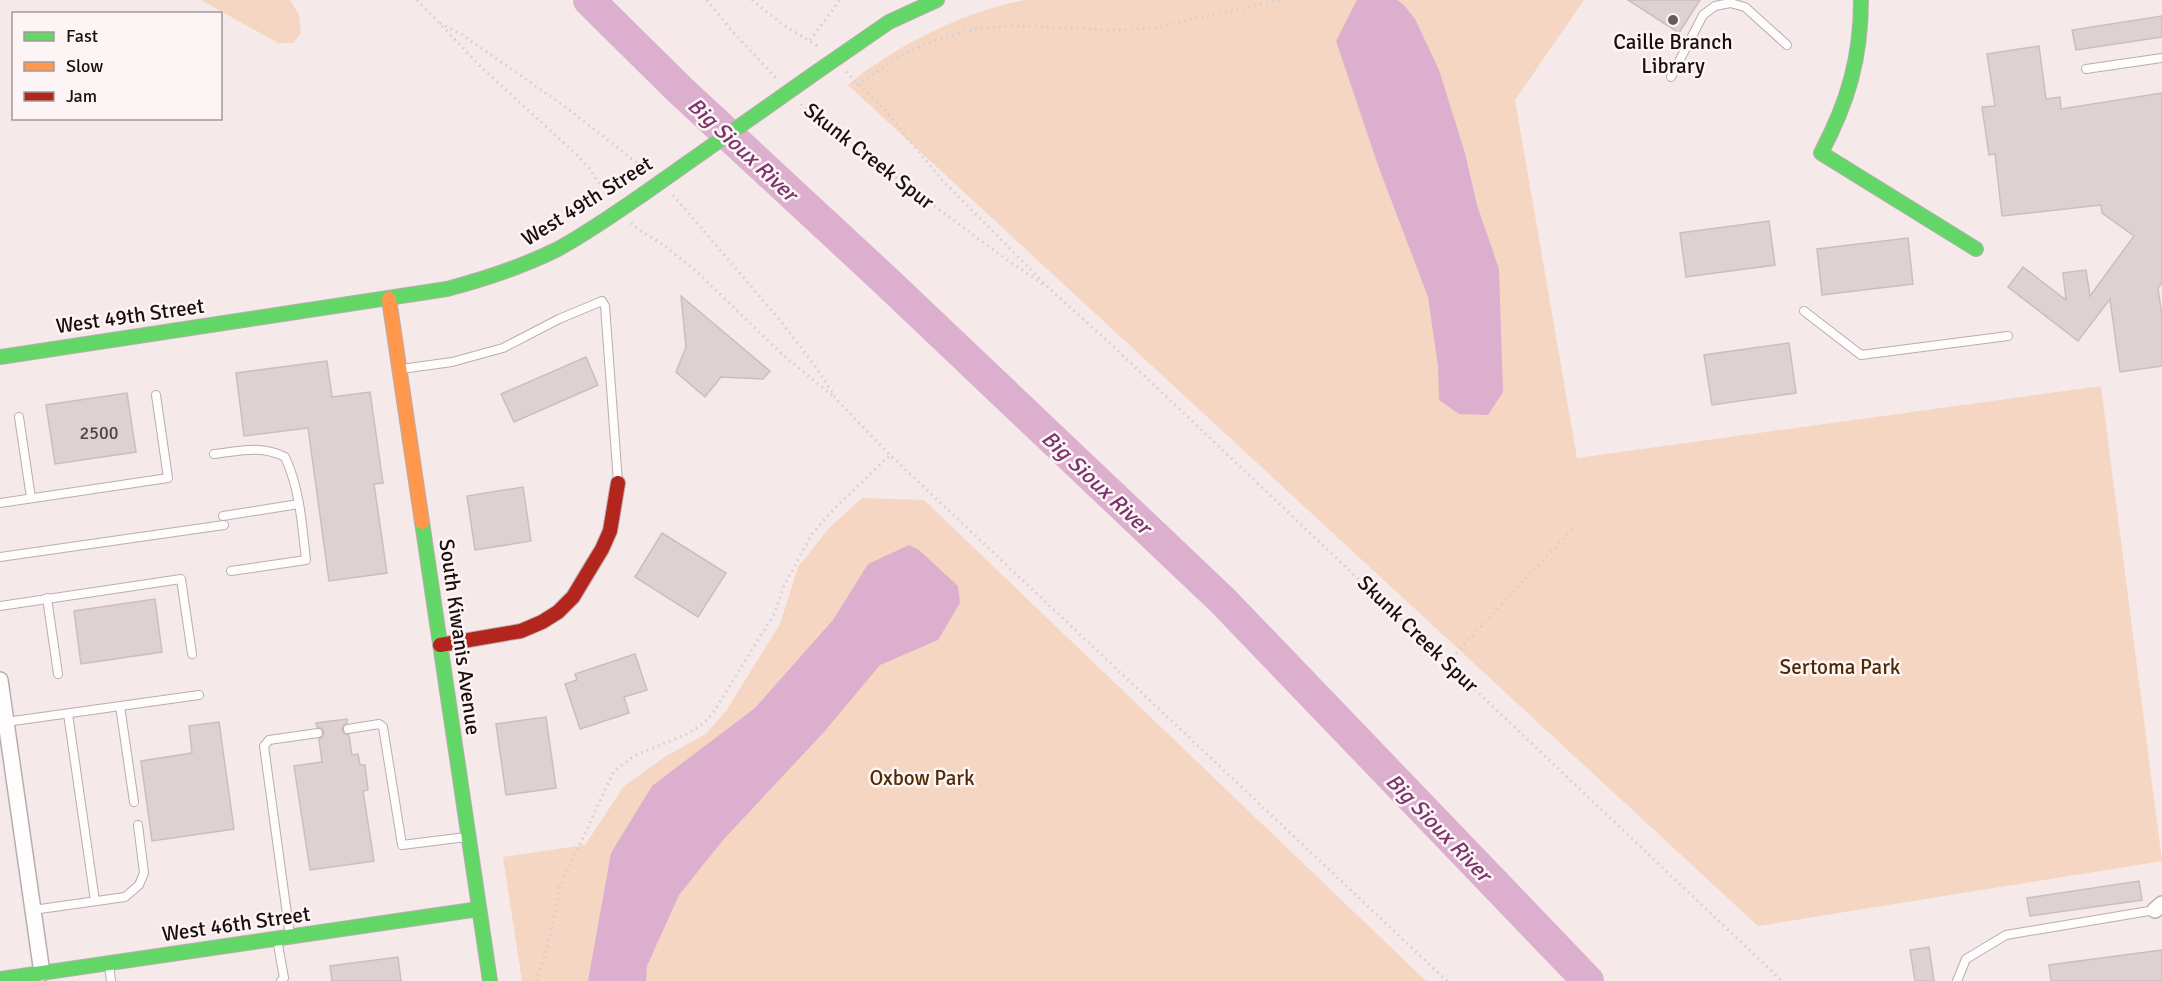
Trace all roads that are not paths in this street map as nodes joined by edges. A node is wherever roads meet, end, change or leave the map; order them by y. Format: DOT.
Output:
graph roads {
  1 [pos="937,0"];
  2 [pos="1861,0"];
  3 [pos="1787,45"];
  4 [pos="2162,58"];
  5 [pos="2086,69"];
  6 [pos="1671,77"];
  7 [pos="1976,249"];
  8 [pos="389,299"];
  9 [pos="1804,311"];
  10 [pos="2008,336"];
  11 [pos="0,357"];
  12 [pos="399,369"];
  13 [pos="156,395"];
  14 [pos="19,417"];
  15 [pos="214,454"];
  16 [pos="618,483"];
  17 [pos="31,498"];
  18 [pos="0,503"];
  19 [pos="299,504"];
  20 [pos="223,516"];
  21 [pos="224,525"];
  22 [pos="0,557"];
  23 [pos="231,571"];
  24 [pos="46,598"];
  25 [pos="0,606"];
  26 [pos="440,645"];
  27 [pos="192,654"];
  28 [pos="58,674"];
  29 [pos="0,680"];
  30 [pos="199,696"];
  31 [pos="120,706"];
  32 [pos="69,714"];
  33 [pos="6,722"];
  34 [pos="348,729"];
  35 [pos="318,733"];
  36 [pos="4,740"];
  37 [pos="134,802"];
  38 [pos="138,825"];
  39 [pos="468,836"];
  40 [pos="95,901"];
  41 [pos="2158,907"];
  42 [pos="33,909"];
  43 [pos="479,909"];
  44 [pos="284,938"];
  45 [pos="109,963"];
  46 [pos="42,973"];
  47 [pos="0,979"];
  48 [pos="111,981"];
  49 [pos="281,981"];
  50 [pos="490,981"];
  51 [pos="1957,981"];
  1 -- 8 [label="street, West 49th Street, bridge"];
  2 -- 7 [label="street"];
  3 -- 6 [label="lane"];
  4 -- 5 [label="lane"];
  8 -- 11 [label="street, West 49th Street"];
  8 -- 12 [label="street, South Kiwanis Avenue"];
  9 -- 10 [label="lane"];
  12 -- 16 [label="lane"];
  12 -- 26 [label="street, South Kiwanis Avenue"];
  13 -- 17 [label="lane"];
  14 -- 17 [label="lane"];
  15 -- 19 [label="lane"];
  16 -- 26 [label="street"];
  17 -- 18 [label="lane"];
  19 -- 20 [label="lane"];
  19 -- 23 [label="lane"];
  21 -- 22 [label="lane"];
  24 -- 25 [label="lane"];
  24 -- 27 [label="lane"];
  24 -- 28 [label="lane"];
  26 -- 39 [label="street, South Kiwanis Avenue"];
  29 -- 33 [label="street"];
  30 -- 31 [label="lane"];
  31 -- 32 [label="lane"];
  31 -- 37 [label="lane"];
  32 -- 33 [label="lane"];
  32 -- 40 [label="lane"];
  33 -- 36 [label="street"];
  34 -- 39 [label="lane"];
  35 -- 44 [label="lane"];
  36 -- 42 [label="street"];
  38 -- 40 [label="lane"];
  39 -- 43 [label="street, South Kiwanis Avenue"];
  40 -- 42 [label="lane"];
  41 -- 51 [label="lane"];
  42 -- 46 [label="street"];
  43 -- 44 [label="street, West 46th Street"];
  43 -- 50 [label="street, South Kiwanis Avenue"];
  44 -- 45 [label="street, West 46th Street"];
  44 -- 49 [label="lane"];
  45 -- 46 [label="street, West 46th Street"];
  45 -- 48 [label="lane"];
  46 -- 47 [label="street, West 46th Street"];
}
